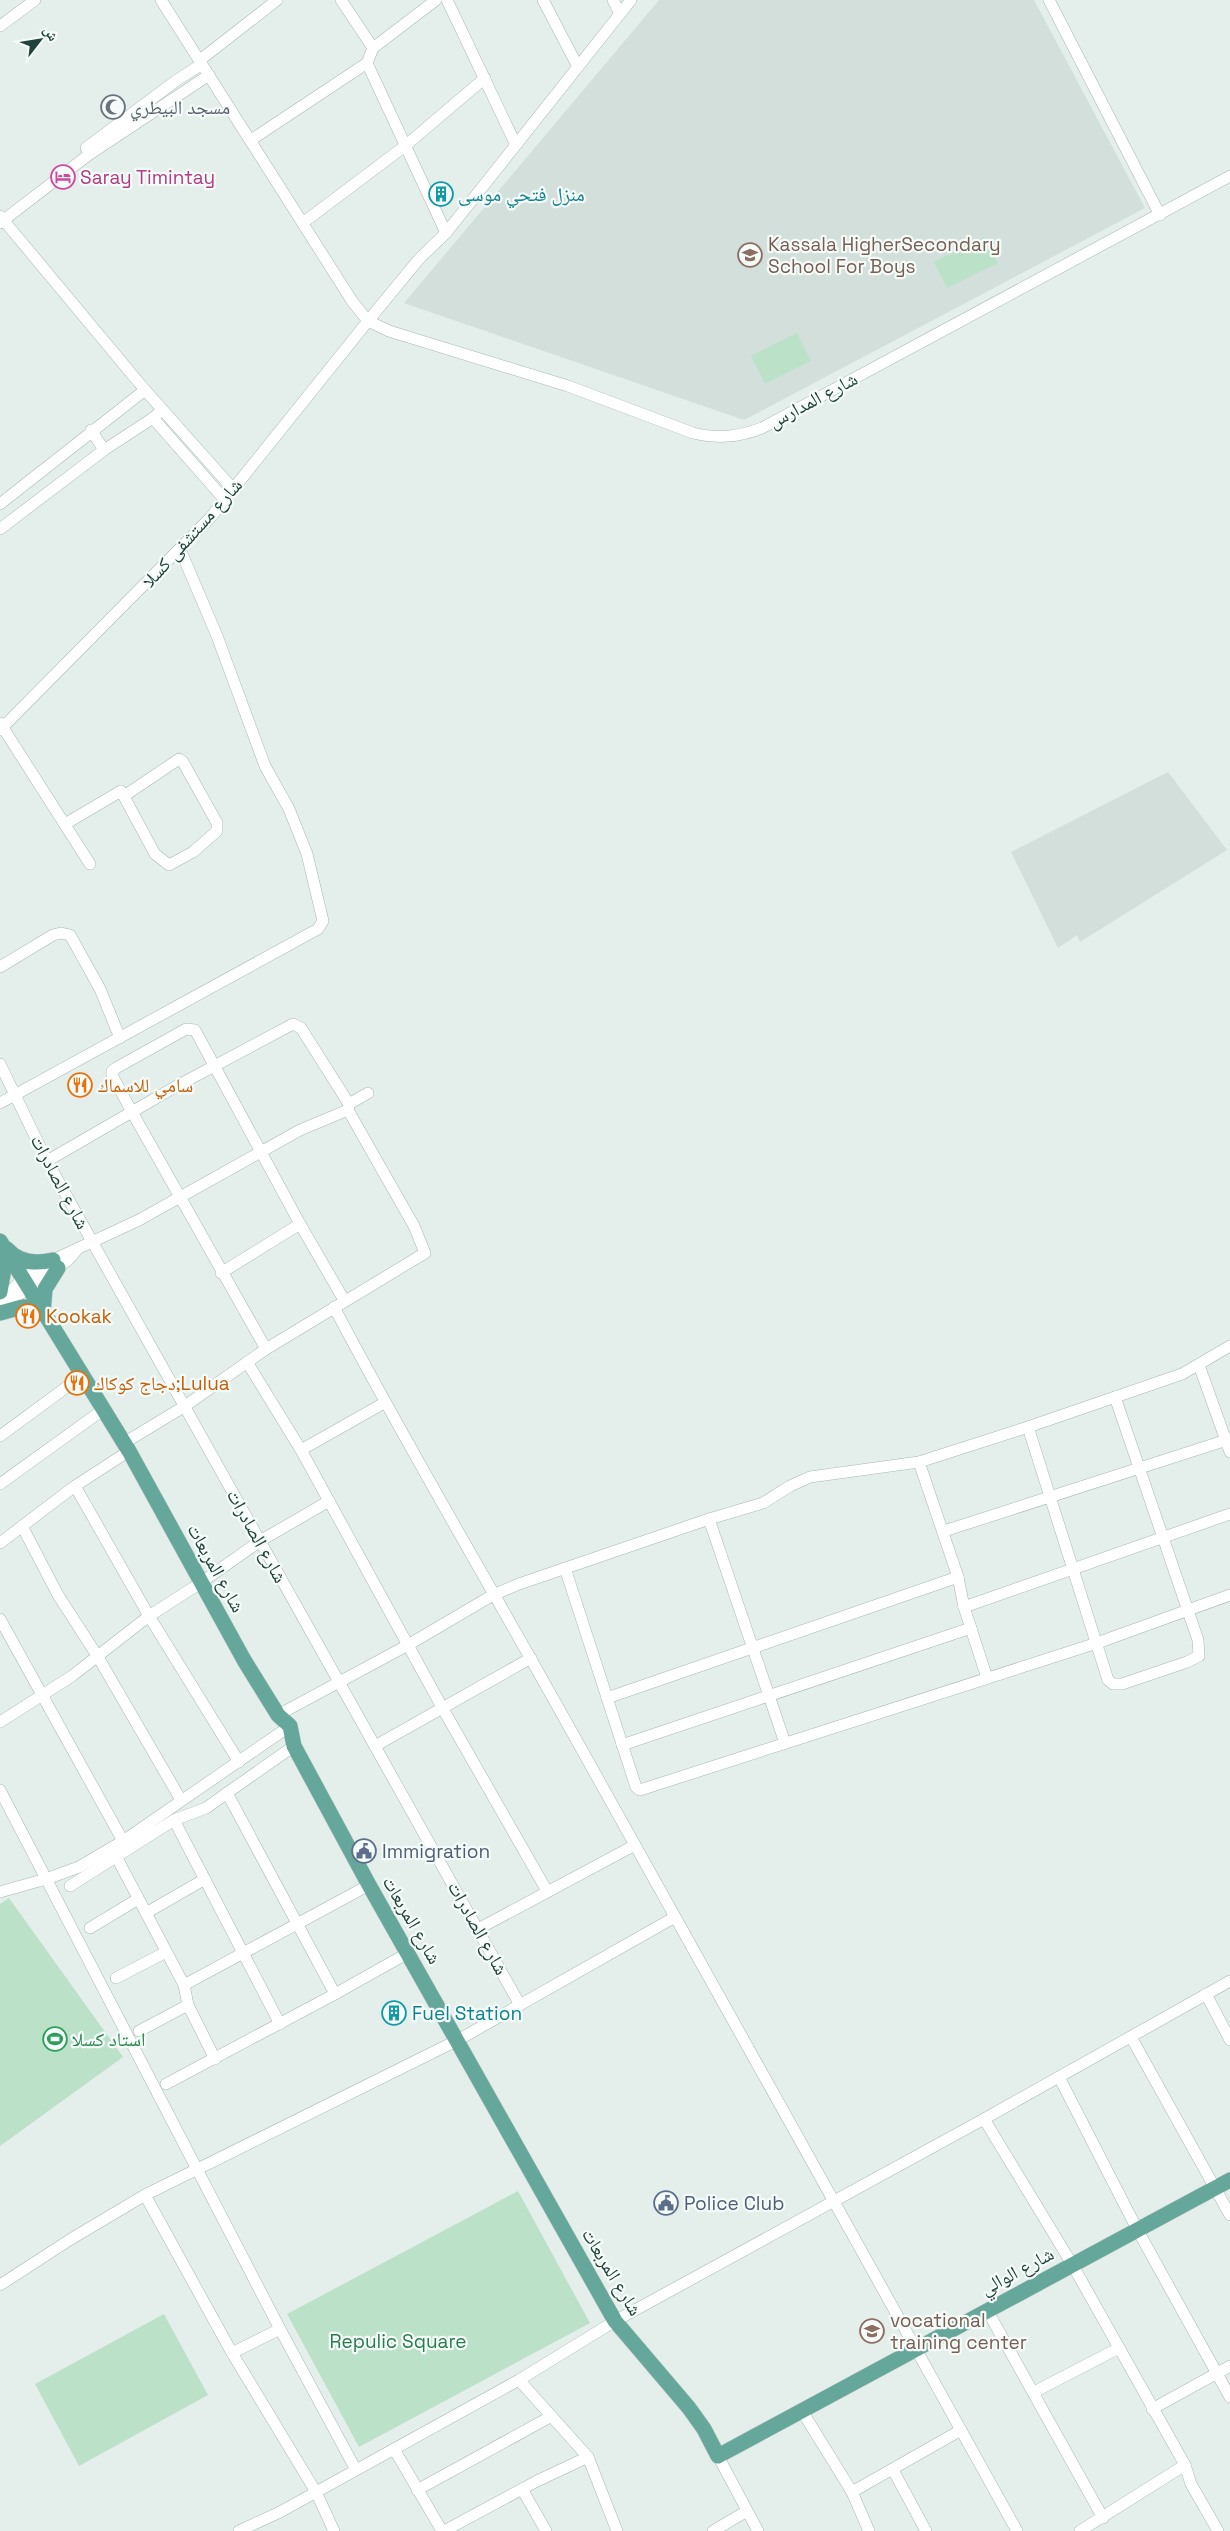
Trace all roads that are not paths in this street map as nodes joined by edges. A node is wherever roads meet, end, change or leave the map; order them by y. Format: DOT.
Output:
graph roads {
  1 [pos="35,0"];
  2 [pos="160,0"];
  3 [pos="276,0"];
  4 [pos="341,0"];
  5 [pos="436,0"];
  6 [pos="447,0"];
  7 [pos="543,0"];
  8 [pos="613,0"];
  9 [pos="631,0"];
  10 [pos="1049,0"];
  11 [pos="620,14"];
  12 [pos="2,21"];
  13 [pos="373,48"];
  14 [pos="201,62"];
  15 [pos="367,63"];
  16 [pos="578,67"];
  17 [pos="210,75"];
  18 [pos="485,78"];
  19 [pos="251,140"];
  20 [pos="516,144"];
  21 [pos="405,146"];
  22 [pos="1230,176"];
  23 [pos="1160,215"];
  24 [pos="1,218"];
  25 [pos="304,222"];
  26 [pos="446,233"];
  27 [pos="368,321"];
  28 [pos="145,390"];
  29 [pos="162,410"];
  30 [pos="153,418"];
  31 [pos="91,430"];
  32 [pos="104,450"];
  33 [pos="233,489"];
  34 [pos="224,500"];
  35 [pos="0,504"];
  36 [pos="0,529"];
  37 [pos="180,549"];
  38 [pos="1,727"];
  39 [pos="121,792"];
  40 [pos="65,824"];
  41 [pos="90,864"];
  42 [pos="0,967"];
  43 [pos="120,1038"];
  44 [pos="0,1064"];
  45 [pos="214,1065"];
  46 [pos="368,1093"];
  47 [pos="15,1095"];
  48 [pos="0,1103"];
  49 [pos="348,1107"];
  50 [pos="132,1112"];
  51 [pos="261,1152"];
  52 [pos="47,1161"];
  53 [pos="179,1198"];
  54 [pos="300,1224"];
  55 [pos="0,1242"];
  56 [pos="93,1243"];
  57 [pos="55,1264"];
  58 [pos="221,1273"];
  59 [pos="25,1283"];
  60 [pos="0,1292"];
  61 [pos="344,1300"];
  62 [pos="0,1304"];
  63 [pos="334,1307"];
  64 [pos="0,1308"];
  65 [pos="41,1310"];
  66 [pos="0,1313"];
  67 [pos="1230,1346"];
  68 [pos="266,1349"];
  69 [pos="247,1362"];
  70 [pos="1199,1364"];
  71 [pos="83,1375"];
  72 [pos="1115,1397"];
  73 [pos="384,1403"];
  74 [pos="185,1406"];
  75 [pos="104,1409"];
  76 [pos="1028,1427"];
  77 [pos="0,1436"];
  78 [pos="1229,1444"];
  79 [pos="127,1447"];
  80 [pos="301,1450"];
  81 [pos="919,1462"];
  82 [pos="1140,1469"];
  83 [pos="0,1484"];
  84 [pos="75,1486"];
  85 [pos="1051,1498"];
  86 [pos="330,1501"];
  87 [pos="1230,1514"];
  88 [pos="709,1519"];
  89 [pos="22,1526"];
  90 [pos="944,1531"];
  91 [pos="1162,1538"];
  92 [pos="260,1541"];
  93 [pos="0,1543"];
  94 [pos="565,1568"];
  95 [pos="1072,1568"];
  96 [pos="958,1576"];
  97 [pos="202,1582"];
  98 [pos="493,1594"];
  99 [pos="1230,1595"];
  100 [pos="964,1607"];
  101 [pos="1187,1611"];
  102 [pos="148,1616"];
  103 [pos="0,1619"];
  104 [pos="970,1628"];
  105 [pos="1097,1642"];
  106 [pos="408,1645"];
  107 [pos="754,1648"];
  108 [pos="98,1657"];
  109 [pos="530,1658"];
  110 [pos="987,1678"];
  111 [pos="339,1682"];
  112 [pos="44,1694"];
  113 [pos="770,1695"];
  114 [pos="607,1698"];
  115 [pos="443,1709"];
  116 [pos="278,1715"];
  117 [pos="0,1722"];
  118 [pos="290,1726"];
  119 [pos="785,1743"];
  120 [pos="622,1745"];
  121 [pos="294,1746"];
  122 [pos="375,1746"];
  123 [pos="239,1762"];
  124 [pos="0,1790"];
  125 [pos="227,1793"];
  126 [pos="182,1800"];
  127 [pos="174,1820"];
  128 [pos="123,1841"];
  129 [pos="635,1845"];
  130 [pos="117,1858"];
  131 [pos="46,1879"];
  132 [pos="205,1879"];
  133 [pos="369,1885"];
  134 [pos="70,1886"];
  135 [pos="548,1891"];
  136 [pos="0,1892"];
  137 [pos="138,1899"];
  138 [pos="146,1913"];
  139 [pos="675,1917"];
  140 [pos="298,1924"];
  141 [pos="90,1928"];
  142 [pos="478,1929"];
  143 [pos="166,1952"];
  144 [pos="243,1953"];
  145 [pos="408,1953"];
  146 [pos="116,1978"];
  147 [pos="1230,1981"];
  148 [pos="184,1985"];
  149 [pos="335,1994"];
  150 [pos="1206,1994"];
  151 [pos="188,2005"];
  152 [pos="520,2005"];
  153 [pos="280,2024"];
  154 [pos="139,2032"];
  155 [pos="1131,2037"];
  156 [pos="458,2040"];
  157 [pos="1230,2040"];
  158 [pos="215,2059"];
  159 [pos="1060,2076"];
  160 [pos="166,2084"];
  161 [pos="984,2119"];
  162 [pos="198,2168"];
  163 [pos="1230,2180"];
  164 [pos="1215,2188"];
  165 [pos="145,2195"];
  166 [pos="835,2201"];
  167 [pos="1230,2215"];
  168 [pos="1137,2229"];
  169 [pos="1072,2264"];
  170 [pos="0,2285"];
  171 [pos="986,2310"];
  172 [pos="615,2321"];
  173 [pos="280,2329"];
  174 [pos="1118,2348"];
  175 [pos="914,2350"];
  176 [pos="232,2353"];
  177 [pos="1230,2366"];
  178 [pos="1218,2373"];
  179 [pos="519,2380"];
  180 [pos="1034,2392"];
  181 [pos="1230,2397"];
  182 [pos="1152,2409"];
  183 [pos="802,2411"];
  184 [pos="550,2417"];
  185 [pos="961,2430"];
  186 [pos="394,2449"];
  187 [pos="718,2456"];
  188 [pos="588,2457"];
  189 [pos="1185,2465"];
  190 [pos="356,2470"];
  191 [pos="893,2470"];
  192 [pos="522,2489"];
  193 [pos="417,2490"];
  194 [pos="316,2492"];
  195 [pos="852,2492"];
  196 [pos="747,2511"];
  197 [pos="1103,2518"];
  198 [pos="239,2531"];
  199 [pos="334,2531"];
  200 [pos="443,2531"];
  201 [pos="546,2531"];
  202 [pos="617,2531"];
  203 [pos="714,2531"];
  204 [pos="758,2531"];
  205 [pos="869,2531"];
  206 [pos="926,2531"];
  207 [pos="1017,2531"];
  208 [pos="1080,2531"];
  209 [pos="1218,2531"];
  1 -- 12 [label="street"];
  2 -- 14 [label="street"];
  3 -- 14 [label="street"];
  4 -- 13 [label="street"];
  5 -- 13 [label="street"];
  6 -- 18 [label="street"];
  7 -- 16 [label="street"];
  8 -- 11 [label="street"];
  9 -- 11 [label="street, شارع مستشفى كسلا"];
  10 -- 23 [label="street"];
  11 -- 16 [label="street, شارع مستشفى كسلا"];
  13 -- 15 [label="street"];
  14 -- 17 [label="street"];
  14 -- 24 [label="street"];
  15 -- 19 [label="street"];
  15 -- 21 [label="street"];
  16 -- 20 [label="street, شارع مستشفى كسلا"];
  17 -- 19 [label="street"];
  17 -- 24 [label="street"];
  18 -- 20 [label="street"];
  18 -- 21 [label="street"];
  19 -- 25 [label="street"];
  20 -- 26 [label="street, شارع مستشفى كسلا"];
  21 -- 25 [label="street"];
  21 -- 26 [label="street"];
  22 -- 23 [label="street, شارع المدارس"];
  23 -- 27 [label="street, شارع المدارس"];
  24 -- 28 [label="street"];
  25 -- 27 [label="street"];
  26 -- 27 [label="street, شارع مستشفى كسلا"];
  27 -- 33 [label="street, شارع مستشفى كسلا"];
  28 -- 29 [label="street"];
  28 -- 31 [label="street"];
  29 -- 30 [label="street"];
  29 -- 33 [label="street"];
  30 -- 32 [label="street"];
  30 -- 34 [label="street"];
  31 -- 32 [label="street"];
  31 -- 35 [label="street"];
  32 -- 36 [label="street"];
  33 -- 34 [label="street, شارع مستشفى كسلا"];
  34 -- 37 [label="street, شارع مستشفى كسلا"];
  37 -- 38 [label="street, شارع مستشفى كسلا"];
  37 -- 43 [label="street"];
  38 -- 40 [label="street"];
  39 -- 39 [label="street"];
  39 -- 40 [label="street"];
  40 -- 41 [label="street"];
  42 -- 43 [label="street"];
  43 -- 47 [label="street"];
  44 -- 47 [label="street, شارع الصادرات"];
  45 -- 49 [label="street"];
  45 -- 50 [label="street"];
  45 -- 50 [label="street"];
  45 -- 51 [label="street"];
  46 -- 49 [label="street"];
  47 -- 48 [label="street"];
  47 -- 52 [label="street, شارع الصادرات"];
  49 -- 51 [label="street"];
  49 -- 61 [label="street"];
  50 -- 52 [label="street"];
  50 -- 53 [label="street"];
  51 -- 53 [label="street"];
  51 -- 54 [label="street"];
  52 -- 56 [label="street, شارع الصادرات"];
  53 -- 56 [label="street"];
  53 -- 58 [label="street"];
  54 -- 58 [label="street"];
  54 -- 61 [label="street"];
  55 -- 57 [label="main road"];
  55 -- 59 [label="main road, شارع المربعات"];
  55 -- 60 [label="main road"];
  56 -- 57 [label="street"];
  56 -- 74 [label="street, شارع الصادرات"];
  57 -- 59 [label="street"];
  57 -- 65 [label="main road"];
  58 -- 68 [label="street"];
  59 -- 62 [label="street"];
  59 -- 64 [label="street"];
  59 -- 65 [label="main road, شارع المربعات"];
  61 -- 63 [label="street"];
  63 -- 68 [label="street"];
  63 -- 73 [label="street"];
  65 -- 66 [label="main road"];
  65 -- 71 [label="main road, شارع المربعات"];
  67 -- 70 [label="street"];
  68 -- 69 [label="street"];
  69 -- 74 [label="street"];
  69 -- 80 [label="street"];
  70 -- 72 [label="street"];
  70 -- 78 [label="street"];
  71 -- 75 [label="main road, شارع المربعات"];
  71 -- 77 [label="street"];
  72 -- 76 [label="street"];
  72 -- 82 [label="street"];
  73 -- 80 [label="street"];
  73 -- 98 [label="street"];
  74 -- 79 [label="street"];
  74 -- 92 [label="street, شارع الصادرات"];
  75 -- 79 [label="main road, شارع المربعات"];
  75 -- 83 [label="street"];
  76 -- 81 [label="street"];
  76 -- 85 [label="street"];
  78 -- 82 [label="street"];
  79 -- 84 [label="street"];
  79 -- 97 [label="main road, شارع المربعات"];
  80 -- 86 [label="street"];
  81 -- 88 [label="street"];
  81 -- 90 [label="street"];
  82 -- 85 [label="street"];
  82 -- 91 [label="street"];
  84 -- 89 [label="street"];
  84 -- 102 [label="street"];
  85 -- 90 [label="street"];
  85 -- 95 [label="street"];
  86 -- 92 [label="street"];
  86 -- 106 [label="street"];
  87 -- 91 [label="street"];
  88 -- 94 [label="street"];
  88 -- 107 [label="street"];
  89 -- 93 [label="street"];
  89 -- 108 [label="street"];
  90 -- 96 [label="street"];
  91 -- 95 [label="street"];
  91 -- 101 [label="street"];
  92 -- 97 [label="street"];
  92 -- 111 [label="street, شارع الصادرات"];
  94 -- 98 [label="street"];
  94 -- 114 [label="street"];
  95 -- 100 [label="street"];
  95 -- 105 [label="street"];
  96 -- 100 [label="street"];
  96 -- 107 [label="street"];
  97 -- 102 [label="street"];
  97 -- 116 [label="main road, شارع المربعات"];
  98 -- 106 [label="street"];
  98 -- 109 [label="street"];
  99 -- 101 [label="street"];
  100 -- 104 [label="street"];
  101 -- 105 [label="street"];
  101 -- 105 [label="street"];
  102 -- 108 [label="street"];
  102 -- 123 [label="street"];
  103 -- 112 [label="street"];
  104 -- 110 [label="street"];
  104 -- 113 [label="street"];
  105 -- 110 [label="street"];
  106 -- 111 [label="street"];
  106 -- 115 [label="street"];
  107 -- 113 [label="street"];
  107 -- 114 [label="street"];
  108 -- 112 [label="street"];
  108 -- 126 [label="street"];
  109 -- 115 [label="street"];
  109 -- 129 [label="street"];
  110 -- 119 [label="street"];
  111 -- 116 [label="street"];
  111 -- 122 [label="street, شارع الصادرات"];
  112 -- 117 [label="street"];
  112 -- 128 [label="street"];
  113 -- 119 [label="street"];
  113 -- 120 [label="street"];
  114 -- 120 [label="street"];
  115 -- 122 [label="street"];
  115 -- 135 [label="street"];
  116 -- 118 [label="main road, شارع المربعات"];
  118 -- 121 [label="main road, شارع المربعات"];
  118 -- 123 [label="street"];
  119 -- 120 [label="street"];
  121 -- 125 [label="street"];
  121 -- 133 [label="main road, شارع المربعات"];
  122 -- 142 [label="street, شارع الصادرات"];
  123 -- 126 [label="street"];
  124 -- 131 [label="street"];
  125 -- 127 [label="street"];
  125 -- 140 [label="street"];
  126 -- 128 [label="street"];
  127 -- 130 [label="street"];
  127 -- 132 [label="street"];
  128 -- 131 [label="street"];
  129 -- 135 [label="street"];
  129 -- 139 [label="street"];
  130 -- 134 [label="street"];
  130 -- 137 [label="street"];
  131 -- 136 [label="street"];
  131 -- 162 [label="street"];
  132 -- 138 [label="street"];
  132 -- 144 [label="street"];
  133 -- 140 [label="street"];
  133 -- 145 [label="main road, شارع المربعات"];
  135 -- 142 [label="street"];
  137 -- 138 [label="street"];
  137 -- 141 [label="street"];
  138 -- 143 [label="street"];
  139 -- 152 [label="street"];
  139 -- 166 [label="street"];
  140 -- 144 [label="street"];
  140 -- 149 [label="street"];
  142 -- 152 [label="street, شارع الصادرات"];
  143 -- 146 [label="street"];
  143 -- 148 [label="street"];
  144 -- 148 [label="street"];
  144 -- 153 [label="street"];
  145 -- 149 [label="street"];
  145 -- 156 [label="main road, شارع المربعات"];
  147 -- 150 [label="street"];
  148 -- 151 [label="street"];
  149 -- 153 [label="street"];
  150 -- 155 [label="street"];
  150 -- 157 [label="street"];
  151 -- 154 [label="street"];
  151 -- 158 [label="street"];
  152 -- 156 [label="street"];
  153 -- 158 [label="street"];
  155 -- 159 [label="street"];
  155 -- 164 [label="street"];
  156 -- 162 [label="street"];
  156 -- 172 [label="main road, شارع المربعات"];
  158 -- 160 [label="street"];
  159 -- 161 [label="street"];
  159 -- 168 [label="street"];
  161 -- 166 [label="street"];
  161 -- 169 [label="street"];
  162 -- 165 [label="street"];
  162 -- 173 [label="street"];
  163 -- 164 [label="main road, شارع الوالي"];
  164 -- 167 [label="street"];
  164 -- 168 [label="main road, شارع الوالي"];
  165 -- 170 [label="street"];
  165 -- 176 [label="street"];
  166 -- 172 [label="street"];
  166 -- 175 [label="street"];
  168 -- 169 [label="main road, شارع الوالي"];
  168 -- 178 [label="street"];
  169 -- 171 [label="main road, شارع الوالي"];
  169 -- 174 [label="street"];
  171 -- 175 [label="main road, شارع الوالي"];
  171 -- 180 [label="street"];
  172 -- 179 [label="street"];
  172 -- 187 [label="main road, شارع المربعات"];
  173 -- 176 [label="street"];
  173 -- 190 [label="street"];
  174 -- 180 [label="street"];
  174 -- 182 [label="street"];
  175 -- 183 [label="main road, شارع الوالي"];
  175 -- 185 [label="street"];
  176 -- 194 [label="street"];
  177 -- 178 [label="street"];
  178 -- 181 [label="street"];
  178 -- 182 [label="street"];
  179 -- 184 [label="street"];
  179 -- 186 [label="street"];
  180 -- 197 [label="street"];
  182 -- 189 [label="street"];
  183 -- 187 [label="main road, شارع الوالي"];
  183 -- 195 [label="street"];
  184 -- 188 [label="street"];
  184 -- 193 [label="street"];
  185 -- 191 [label="street"];
  185 -- 207 [label="street"];
  186 -- 190 [label="street"];
  186 -- 193 [label="street"];
  187 -- 196 [label="street, شارع المربعات"];
  188 -- 192 [label="street"];
  188 -- 202 [label="street"];
  189 -- 197 [label="street"];
  189 -- 209 [label="street"];
  190 -- 194 [label="street"];
  191 -- 195 [label="street"];
  191 -- 206 [label="street"];
  192 -- 200 [label="street"];
  192 -- 201 [label="street"];
  193 -- 200 [label="street"];
  194 -- 198 [label="street"];
  194 -- 199 [label="street"];
  195 -- 205 [label="street"];
  196 -- 203 [label="street"];
  196 -- 204 [label="street, شارع المربعات"];
  197 -- 208 [label="street"];
}
